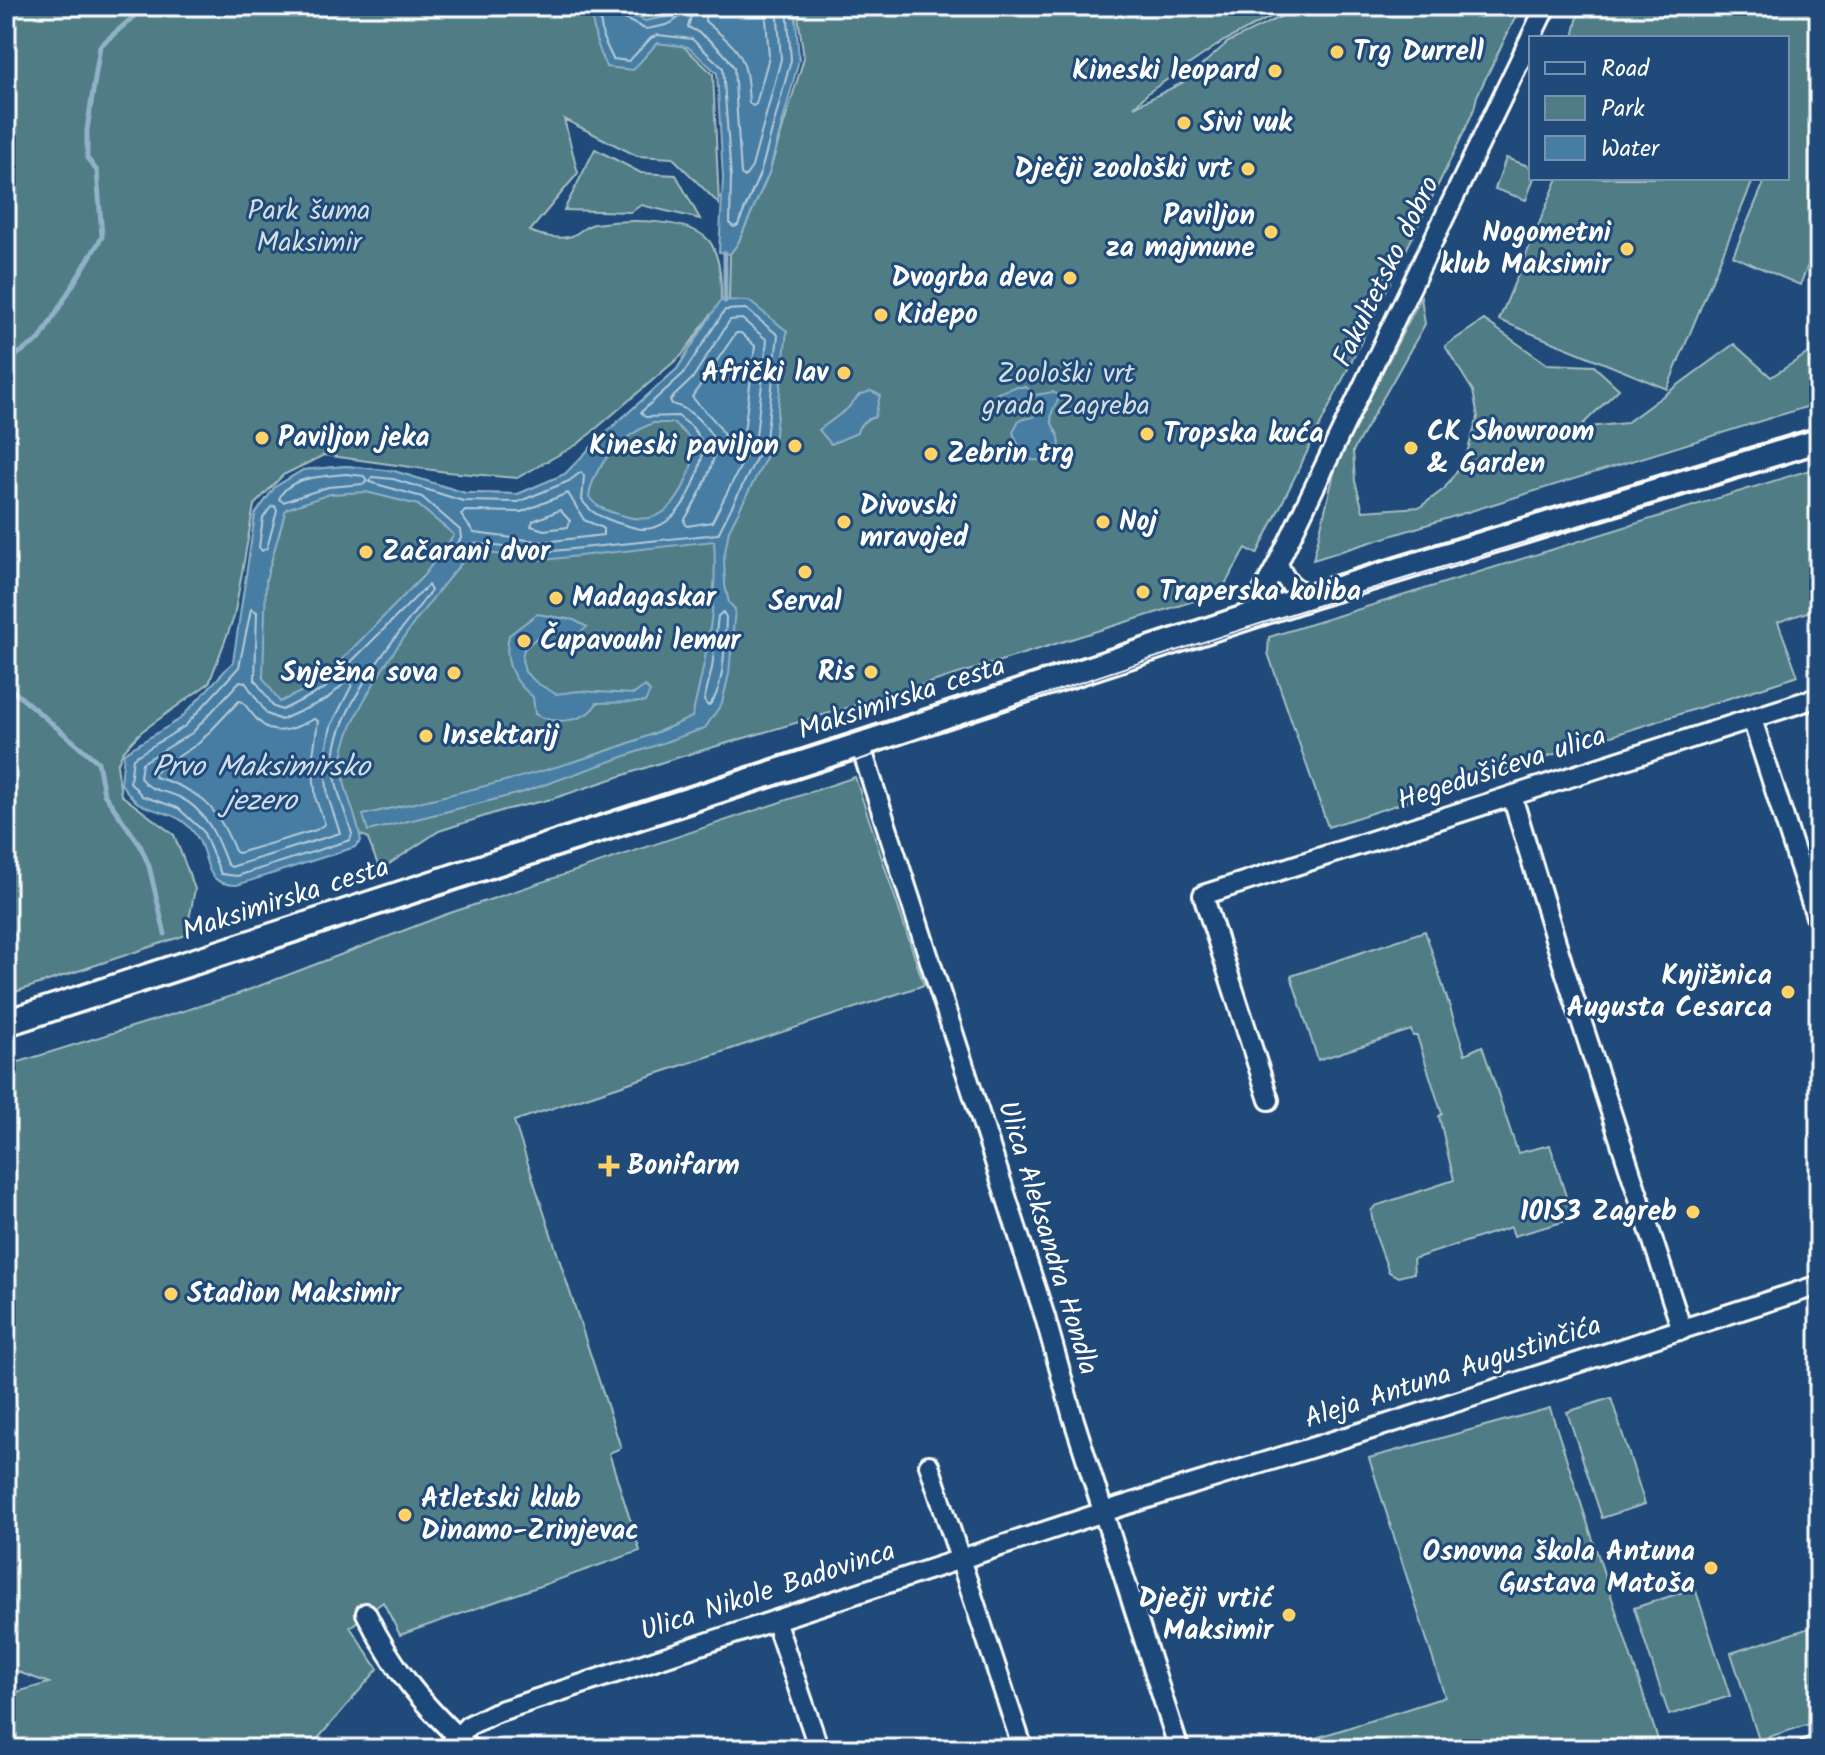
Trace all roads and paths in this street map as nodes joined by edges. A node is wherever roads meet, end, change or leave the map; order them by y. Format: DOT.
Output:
graph roads {
  1 [pos="1546,6"];
  2 [pos="1532,36"];
  3 [pos="1529,41"];
  4 [pos="1819,440"];
  5 [pos="1278,563"];
  6 [pos="1312,596"];
  7 [pos="1243,619"];
  8 [pos="1819,697"];
  9 [pos="1752,719"];
  10 [pos="860,744"];
  11 [pos="1512,796"];
  12 [pos="1819,926"];
  13 [pos="6,1023"];
  14 [pos="1269,1100"];
  15 [pos="1819,1285"];
  16 [pos="1682,1330"];
  17 [pos="929,1465"];
  18 [pos="1103,1513"];
  19 [pos="960,1559"];
  20 [pos="366,1613"];
  21 [pos="775,1620"];
  22 [pos="457,1745"];
  23 [pos="1819,1745"];
  24 [pos="819,1749"];
  25 [pos="1023,1749"];
  26 [pos="1179,1749"];
  27 [pos="1808,1749"];
  1 -- 2 [label="street, Fakultetsko dobro"];
  3 -- 5 [label="street, Fakultetsko dobro"];
  4 -- 6 [label="main road, Maksimirska cesta"];
  5 -- 6 [label="street"];
  5 -- 7 [label="street, Fakultetsko dobro"];
  6 -- 7 [label="main road, Maksimirska cesta"];
  7 -- 10 [label="main road, Maksimirska cesta"];
  8 -- 9 [label="street, Hegedušićeva ulica"];
  9 -- 11 [label="street, Hegedušićeva ulica"];
  9 -- 12 [label="street"];
  10 -- 13 [label="main road, Maksimirska cesta"];
  10 -- 18 [label="street, Ulica Aleksandra Hondla"];
  11 -- 14 [label="street, Hegedušićeva ulica"];
  11 -- 16 [label="street"];
  15 -- 16 [label="street, Aleja Antuna Augustinčića"];
  16 -- 18 [label="street, Aleja Antuna Augustinčića"];
  17 -- 19 [label="street"];
  18 -- 19 [label="street, Ulica Nikole Badovinca"];
  18 -- 26 [label="street, Ulica Aleksandra Hondla"];
  19 -- 21 [label="street, Ulica Nikole Badovinca"];
  19 -- 25 [label="street"];
  20 -- 22 [label="street"];
  21 -- 22 [label="street, Ulica Nikole Badovinca"];
  21 -- 24 [label="street"];
  23 -- 27 [label="street"];
}
